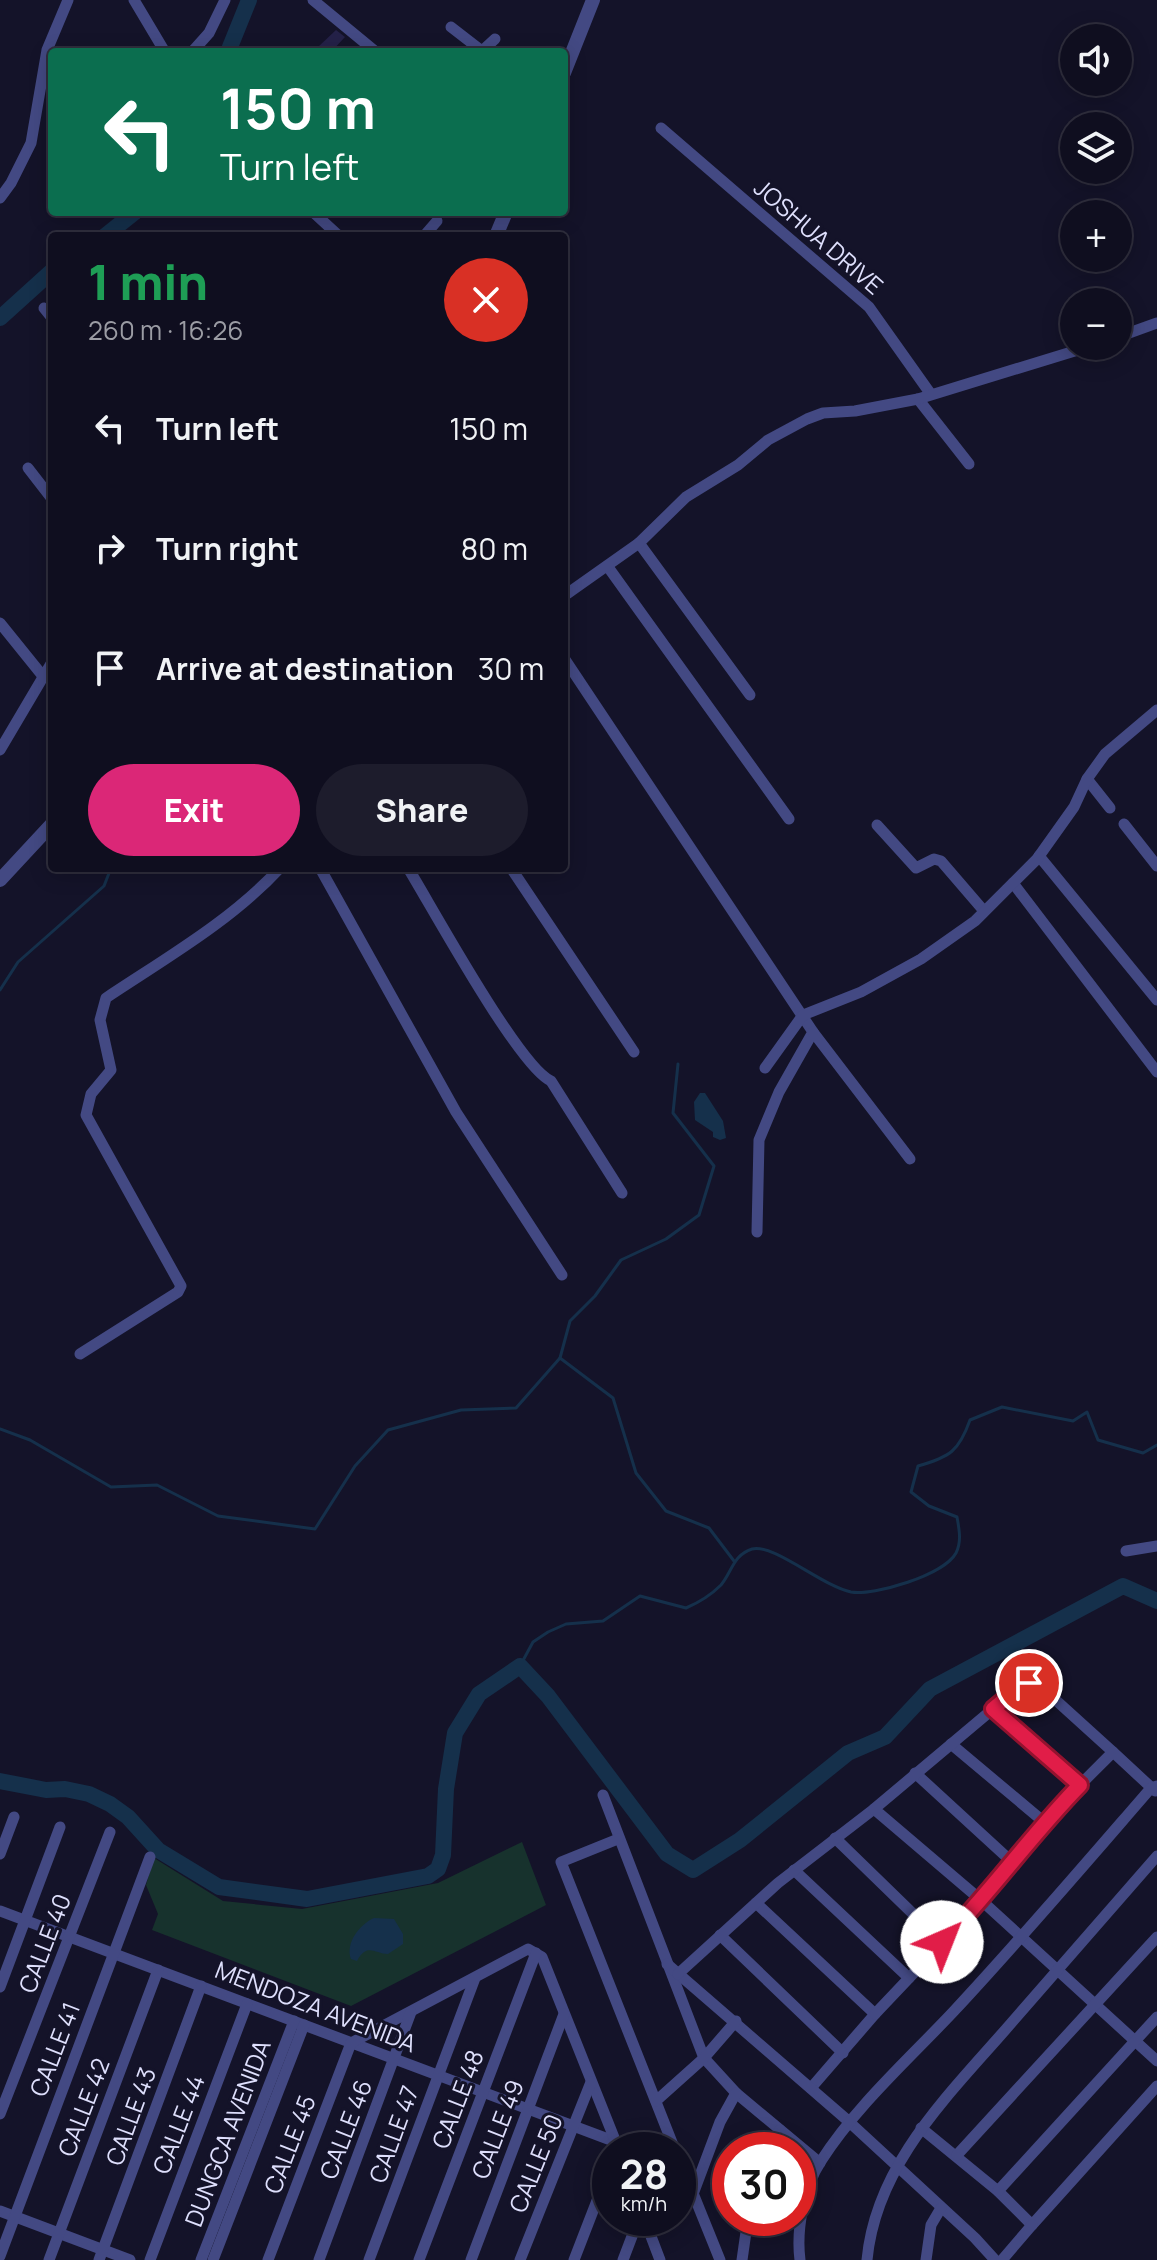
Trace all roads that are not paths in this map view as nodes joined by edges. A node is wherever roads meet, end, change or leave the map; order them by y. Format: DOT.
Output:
graph roads {
  1 [pos="68,0"];
  2 [pos="134,0"];
  3 [pos="225,0"];
  4 [pos="313,0"];
  5 [pos="593,0"];
  6 [pos="451,27"];
  7 [pos="495,39"];
  8 [pos="163,48"];
  9 [pos="196,48"];
  10 [pos="371,48"];
  11 [pos="471,48"];
  12 [pos="486,48"];
  13 [pos="568,63"];
  14 [pos="661,128"];
  15 [pos="0,198"];
  16 [pos="322,216"];
  17 [pos="437,221"];
  18 [pos="336,232"];
  19 [pos="427,232"];
  20 [pos="1157,323"];
  21 [pos="1132,332"];
  22 [pos="1060,356"];
  23 [pos="930,393"];
  24 [pos="918,399"];
  25 [pos="969,464"];
  26 [pos="28,468"];
  27 [pos="48,494"];
  28 [pos="639,543"];
  29 [pos="608,567"];
  30 [pos="568,593"];
  31 [pos="0,623"];
  32 [pos="568,664"];
  33 [pos="48,667"];
  34 [pos="42,675"];
  35 [pos="750,695"];
  36 [pos="1157,710"];
  37 [pos="0,750"];
  38 [pos="1087,779"];
  39 [pos="1110,808"];
  40 [pos="789,819"];
  41 [pos="1124,824"];
  42 [pos="877,825"];
  43 [pos="48,828"];
  44 [pos="1039,856"];
  45 [pos="1157,866"];
  46 [pos="276,872"];
  47 [pos="322,872"];
  48 [pos="410,872"];
  49 [pos="514,872"];
  50 [pos="0,880"];
  51 [pos="1013,883"];
  52 [pos="984,911"];
  53 [pos="1157,1000"];
  54 [pos="803,1015"];
  55 [pos="813,1032"];
  56 [pos="634,1052"];
  57 [pos="765,1068"];
  58 [pos="1157,1072"];
  59 [pos="910,1159"];
  60 [pos="622,1193"];
  61 [pos="757,1232"];
  62 [pos="562,1275"];
  63 [pos="80,1354"];
  64 [pos="1157,1546"];
  65 [pos="1126,1551"];
  66 [pos="993,1709"];
  67 [pos="951,1744"];
  68 [pos="1113,1752"];
  69 [pos="915,1773"];
  70 [pos="1080,1785"];
  71 [pos="1155,1789"];
  72 [pos="603,1795"];
  73 [pos="874,1809"];
  74 [pos="14,1817"];
  75 [pos="1044,1822"];
  76 [pos="60,1827"];
  77 [pos="110,1832"];
  78 [pos="835,1838"];
  79 [pos="618,1839"];
  80 [pos="0,1854"];
  81 [pos="1157,1856"];
  82 [pos="150,1857"];
  83 [pos="1012,1862"];
  84 [pos="794,1870"];
  85 [pos="982,1901"];
  86 [pos="756,1903"];
  87 [pos="0,1911"];
  88 [pos="25,1920"];
  89 [pos="720,1935"];
  90 [pos="70,1937"];
  91 [pos="1157,1937"];
  92 [pos="1021,1939"];
  93 [pos="942,1942"];
  94 [pos="114,1953"];
  95 [pos="536,1953"];
  96 [pos="667,1964"];
  97 [pos="158,1970"];
  98 [pos="1056,1972"];
  99 [pos="678,1974"];
  100 [pos="475,1978"];
  101 [pos="909,1978"];
  102 [pos="201,1986"];
  103 [pos="0,1987"];
  104 [pos="247,2004"];
  105 [pos="1095,2006"];
  106 [pos="411,2012"];
  107 [pos="564,2014"];
  108 [pos="875,2014"];
  109 [pos="1157,2017"];
  110 [pos="736,2021"];
  111 [pos="299,2023"];
  112 [pos="1134,2042"];
  113 [pos="351,2043"];
  114 [pos="843,2053"];
  115 [pos="704,2058"];
  116 [pos="395,2059"];
  117 [pos="1157,2061"];
  118 [pos="438,2075"];
  119 [pos="591,2082"];
  120 [pos="1157,2086"];
  121 [pos="811,2088"];
  122 [pos="483,2092"];
  123 [pos="736,2093"];
  124 [pos="656,2101"];
  125 [pos="528,2109"];
  126 [pos="0,2114"];
  127 [pos="850,2123"];
  128 [pos="573,2126"];
  129 [pos="921,2128"];
  130 [pos="780,2130"];
  131 [pos="611,2132"];
  132 [pos="668,2132"];
  133 [pos="592,2135"];
  134 [pos="957,2155"];
  135 [pos="820,2163"];
  136 [pos="897,2167"];
  137 [pos="696,2186"];
  138 [pos="998,2191"];
  139 [pos="696,2201"];
  140 [pos="941,2208"];
  141 [pos="0,2211"];
  142 [pos="592,2214"];
  143 [pos="15,2216"];
  144 [pos="1032,2225"];
  145 [pos="59,2233"];
  146 [pos="633,2236"];
  147 [pos="649,2236"];
  148 [pos="745,2236"];
  149 [pos="101,2255"];
  150 [pos="0,2258"];
  151 [pos="49,2260"];
  152 [pos="130,2260"];
  153 [pos="150,2260"];
  154 [pos="201,2260"];
  155 [pos="213,2260"];
  156 [pos="268,2260"];
  157 [pos="319,2260"];
  158 [pos="369,2260"];
  159 [pos="419,2260"];
  160 [pos="471,2260"];
  161 [pos="520,2260"];
  162 [pos="574,2260"];
  163 [pos="623,2260"];
  164 [pos="660,2260"];
  165 [pos="720,2260"];
  166 [pos="742,2260"];
  167 [pos="800,2260"];
  168 [pos="867,2260"];
  169 [pos="926,2260"];
  170 [pos="995,2260"];
  171 [pos="1002,2260"];
  1 -- 15 [label="street"];
  2 -- 8 [label="street"];
  3 -- 9 [label="street"];
  4 -- 10 [label="street"];
  5 -- 13 [label="street"];
  6 -- 11 [label="street"];
  7 -- 12 [label="street"];
  14 -- 23 [label="street, JOSHUA DRIVE"];
  16 -- 18 [label="street"];
  17 -- 19 [label="street"];
  20 -- 21 [label="street"];
  22 -- 23 [label="street"];
  23 -- 24 [label="street"];
  24 -- 25 [label="street"];
  24 -- 28 [label="street"];
  26 -- 27 [label="street"];
  28 -- 29 [label="street"];
  28 -- 35 [label="street"];
  29 -- 30 [label="street"];
  29 -- 40 [label="street"];
  31 -- 34 [label="street"];
  32 -- 54 [label="street"];
  33 -- 34 [label="street"];
  34 -- 37 [label="street"];
  36 -- 38 [label="street"];
  38 -- 39 [label="street"];
  38 -- 44 [label="street"];
  41 -- 45 [label="street"];
  42 -- 52 [label="street"];
  43 -- 50 [label="street"];
  44 -- 51 [label="street"];
  44 -- 53 [label="street"];
  46 -- 63 [label="street"];
  47 -- 62 [label="street"];
  48 -- 60 [label="street"];
  49 -- 56 [label="street"];
  51 -- 52 [label="street"];
  51 -- 58 [label="street"];
  52 -- 54 [label="street"];
  54 -- 55 [label="street"];
  54 -- 57 [label="street"];
  55 -- 59 [label="street"];
  55 -- 61 [label="street"];
  64 -- 65 [label="street"];
  66 -- 67 [label="street"];
  66 -- 68 [label="street"];
  66 -- 70 [label="street"];
  67 -- 69 [label="street"];
  67 -- 75 [label="street"];
  68 -- 70 [label="street"];
  68 -- 71 [label="street"];
  69 -- 73 [label="street"];
  69 -- 83 [label="street"];
  70 -- 75 [label="street"];
  71 -- 92 [label="street"];
  72 -- 79 [label="street"];
  73 -- 78 [label="street"];
  73 -- 85 [label="street"];
  74 -- 80 [label="street"];
  75 -- 83 [label="street"];
  76 -- 88 [label="street"];
  77 -- 90 [label="street, CALLE 40"];
  78 -- 84 [label="street"];
  78 -- 93 [label="street"];
  79 -- 96 [label="street"];
  79 -- 124 [label="street"];
  81 -- 98 [label="street"];
  82 -- 94 [label="street, CALLE 41"];
  83 -- 85 [label="street"];
  84 -- 86 [label="street"];
  84 -- 101 [label="street"];
  85 -- 92 [label="street"];
  85 -- 93 [label="street"];
  86 -- 89 [label="street"];
  86 -- 108 [label="street"];
  87 -- 88 [label="street, MENDOZA AVENIDA"];
  88 -- 90 [label="street, MENDOZA AVENIDA"];
  88 -- 103 [label="street"];
  89 -- 99 [label="street"];
  89 -- 114 [label="street"];
  90 -- 94 [label="street, MENDOZA AVENIDA"];
  90 -- 126 [label="street, CALLE 40"];
  91 -- 105 [label="street"];
  92 -- 98 [label="street"];
  92 -- 127 [label="street"];
  93 -- 101 [label="street"];
  94 -- 97 [label="street, MENDOZA AVENIDA"];
  94 -- 143 [label="street, CALLE 41"];
  95 -- 100 [label="street"];
  95 -- 107 [label="street"];
  95 -- 122 [label="street, CALLE 48"];
  96 -- 99 [label="street"];
  96 -- 115 [label="street"];
  97 -- 102 [label="street, MENDOZA AVENIDA"];
  97 -- 145 [label="street, CALLE 42"];
  98 -- 105 [label="street"];
  98 -- 129 [label="street"];
  99 -- 110 [label="street"];
  100 -- 106 [label="street"];
  100 -- 118 [label="street, CALLE 47"];
  101 -- 108 [label="street"];
  102 -- 104 [label="street, MENDOZA AVENIDA"];
  102 -- 149 [label="street, CALLE 43"];
  104 -- 111 [label="street, MENDOZA AVENIDA"];
  104 -- 153 [label="street, CALLE 44"];
  105 -- 112 [label="street"];
  105 -- 134 [label="street"];
  106 -- 113 [label="street"];
  106 -- 116 [label="street, CALLE 46"];
  107 -- 119 [label="street"];
  107 -- 125 [label="street, CALLE 49"];
  108 -- 114 [label="street"];
  109 -- 112 [label="street"];
  110 -- 115 [label="street"];
  110 -- 121 [label="street"];
  111 -- 113 [label="street, MENDOZA AVENIDA"];
  111 -- 154 [label="street, DUNGCA AVENIDA"];
  111 -- 155 [label="street, DUNGCA AVENIDA"];
  112 -- 117 [label="street"];
  112 -- 138 [label="street"];
  113 -- 116 [label="street, MENDOZA AVENIDA"];
  113 -- 156 [label="street, CALLE 45"];
  114 -- 121 [label="street"];
  115 -- 123 [label="street"];
  115 -- 124 [label="street"];
  116 -- 118 [label="street, MENDOZA AVENIDA"];
  116 -- 157 [label="street, CALLE 46"];
  118 -- 122 [label="street, MENDOZA AVENIDA"];
  118 -- 158 [label="street, CALLE 47"];
  119 -- 128 [label="street, CALLE 50"];
  119 -- 131 [label="street"];
  120 -- 144 [label="street"];
  121 -- 127 [label="street"];
  122 -- 125 [label="street, MENDOZA AVENIDA"];
  122 -- 159 [label="street, CALLE 48"];
  123 -- 130 [label="street"];
  123 -- 137 [label="street"];
  124 -- 132 [label="street"];
  125 -- 128 [label="street, MENDOZA AVENIDA"];
  125 -- 160 [label="street, CALLE 49"];
  127 -- 135 [label="street"];
  127 -- 136 [label="street"];
  128 -- 133 [label="street, MENDOZA AVENIDA"];
  128 -- 161 [label="street, CALLE 50"];
  129 -- 134 [label="street"];
  129 -- 136 [label="street"];
  130 -- 135 [label="street"];
  134 -- 138 [label="street"];
  135 -- 167 [label="street"];
  136 -- 140 [label="street"];
  136 -- 168 [label="street"];
  138 -- 144 [label="street"];
  139 -- 165 [label="street"];
  140 -- 169 [label="street"];
  140 -- 170 [label="street"];
  141 -- 143 [label="street"];
  142 -- 162 [label="street"];
  143 -- 145 [label="street"];
  143 -- 150 [label="street, CALLE 41"];
  144 -- 171 [label="street"];
  145 -- 149 [label="street"];
  145 -- 151 [label="street, CALLE 42"];
  146 -- 163 [label="street"];
  147 -- 164 [label="street"];
  148 -- 166 [label="street"];
  149 -- 152 [label="street"];
}
